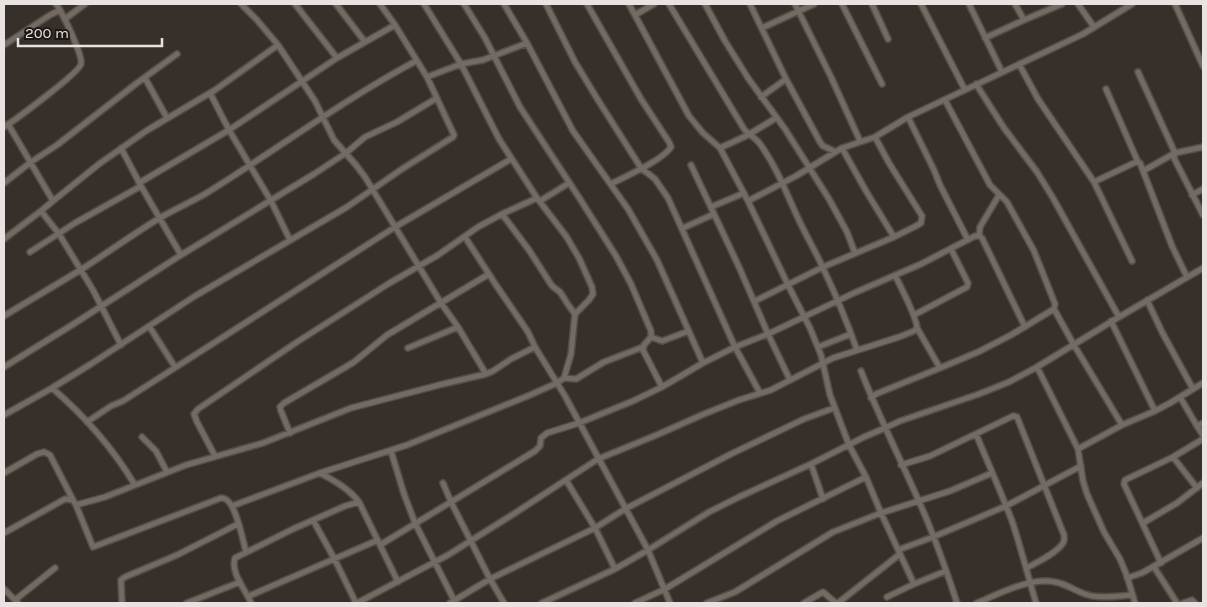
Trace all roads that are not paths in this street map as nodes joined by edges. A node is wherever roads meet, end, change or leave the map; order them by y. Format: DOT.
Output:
graph roads {
  1 [pos="56,4"];
  2 [pos="85,4"];
  3 [pos="241,4"];
  4 [pos="295,4"];
  5 [pos="336,4"];
  6 [pos="380,4"];
  7 [pos="424,4"];
  8 [pos="464,4"];
  9 [pos="504,4"];
  10 [pos="546,4"];
  11 [pos="587,4"];
  12 [pos="629,4"];
  13 [pos="654,4"];
  14 [pos="669,4"];
  15 [pos="705,4"];
  16 [pos="750,4"];
  17 [pos="795,4"];
  18 [pos="814,4"];
  19 [pos="842,4"];
  20 [pos="872,4"];
  21 [pos="921,4"];
  22 [pos="969,4"];
  23 [pos="1015,4"];
  24 [pos="1062,4"];
  25 [pos="1078,4"];
  26 [pos="1132,4"];
  27 [pos="1175,4"];
  28 [pos="1122,6"];
  29 [pos="60,10"];
  30 [pos="799,11"];
  31 [pos="635,15"];
  32 [pos="65,19"];
  33 [pos="1024,20"];
  34 [pos="395,25"];
  35 [pos="1094,27"];
  36 [pos="762,28"];
  37 [pos="985,38"];
  38 [pos="888,39"];
  39 [pos="365,42"];
  40 [pos="527,43"];
  41 [pos="4,45"];
  42 [pos="278,45"];
  43 [pos="177,54"];
  44 [pos="494,56"];
  45 [pos="337,58"];
  46 [pos="416,60"];
  47 [pos="461,64"];
  48 [pos="1019,64"];
  49 [pos="1203,66"];
  50 [pos="1002,72"];
  51 [pos="1138,72"];
  52 [pos="427,77"];
  53 [pos="145,78"];
  54 [pos="786,79"];
  55 [pos="302,81"];
  56 [pos="882,84"];
  57 [pos="976,84"];
  58 [pos="1106,89"];
  59 [pos="965,90"];
  60 [pos="210,93"];
  61 [pos="761,97"];
  62 [pos="437,98"];
  63 [pos="945,100"];
  64 [pos="323,116"];
  65 [pos="908,117"];
  66 [pos="167,118"];
  67 [pos="776,118"];
  68 [pos="6,126"];
  69 [pos="229,130"];
  70 [pos="748,135"];
  71 [pos="876,137"];
  72 [pos="860,141"];
  73 [pos="1203,147"];
  74 [pos="121,148"];
  75 [pos="720,148"];
  76 [pos="842,148"];
  77 [pos="834,151"];
  78 [pos="346,153"];
  79 [pos="1175,153"];
  80 [pos="511,159"];
  81 [pos="31,162"];
  82 [pos="1138,162"];
  83 [pos="250,164"];
  84 [pos="691,165"];
  85 [pos="641,168"];
  86 [pos="809,169"];
  87 [pos="1143,171"];
  88 [pos="1094,182"];
  89 [pos="4,183"];
  90 [pos="569,183"];
  91 [pos="140,184"];
  92 [pos="611,184"];
  93 [pos="783,184"];
  94 [pos="1203,189"];
  95 [pos="372,190"];
  96 [pos="744,193"];
  97 [pos="999,194"];
  98 [pos="1192,195"];
  99 [pos="539,200"];
  100 [pos="53,201"];
  101 [pos="271,201"];
  102 [pos="748,201"];
  103 [pos="711,207"];
  104 [pos="42,211"];
  105 [pos="502,214"];
  106 [pos="714,214"];
  107 [pos="1203,215"];
  108 [pos="160,218"];
  109 [pos="395,227"];
  110 [pos="683,228"];
  111 [pos="59,234"];
  112 [pos="465,236"];
  113 [pos="979,236"];
  114 [pos="894,237"];
  115 [pos="4,239"];
  116 [pos="290,240"];
  117 [pos="968,240"];
  118 [pos="951,249"];
  119 [pos="30,252"];
  120 [pos="855,253"];
  121 [pos="181,255"];
  122 [pos="1132,261"];
  123 [pos="419,266"];
  124 [pos="823,267"];
  125 [pos="81,270"];
  126 [pos="1203,270"];
  127 [pos="489,274"];
  128 [pos="895,275"];
  129 [pos="1187,277"];
  130 [pos="788,285"];
  131 [pos="1147,300"];
  132 [pos="754,301"];
  133 [pos="838,301"];
  134 [pos="441,303"];
  135 [pos="101,306"];
  136 [pos="1054,308"];
  137 [pos="575,314"];
  138 [pos="914,315"];
  139 [pos="4,316"];
  140 [pos="1119,317"];
  141 [pos="804,318"];
  142 [pos="1111,321"];
  143 [pos="149,326"];
  144 [pos="458,327"];
  145 [pos="1025,327"];
  146 [pos="917,328"];
  147 [pos="688,331"];
  148 [pos="768,334"];
  149 [pos="851,334"];
  150 [pos="652,337"];
  151 [pos="121,345"];
  152 [pos="1074,345"];
  153 [pos="535,347"];
  154 [pos="643,347"];
  155 [pos="735,347"];
  156 [pos="818,347"];
  157 [pos="408,348"];
  158 [pos="857,350"];
  159 [pos="478,362"];
  160 [pos="824,362"];
  161 [pos="703,363"];
  162 [pos="4,367"];
  163 [pos="175,367"];
  164 [pos="1037,367"];
  165 [pos="940,368"];
  166 [pos="861,371"];
  167 [pos="486,374"];
  168 [pos="476,377"];
  169 [pos="564,378"];
  170 [pos="790,380"];
  171 [pos="557,383"];
  172 [pos="1203,383"];
  173 [pos="662,387"];
  174 [pos="52,388"];
  175 [pos="1193,389"];
  176 [pos="760,393"];
  177 [pos="1180,397"];
  178 [pos="871,398"];
  179 [pos="834,408"];
  180 [pos="1155,411"];
  181 [pos="4,416"];
  182 [pos="88,422"];
  183 [pos="579,423"];
  184 [pos="1203,423"];
  185 [pos="1122,425"];
  186 [pos="1197,426"];
  187 [pos="885,428"];
  188 [pos="290,433"];
  189 [pos="976,434"];
  190 [pos="1203,435"];
  191 [pos="142,437"];
  192 [pos="1203,439"];
  193 [pos="849,445"];
  194 [pos="1078,449"];
  195 [pos="391,451"];
  196 [pos="215,456"];
  197 [pos="1173,457"];
  198 [pos="598,459"];
  199 [pos="811,464"];
  200 [pos="901,466"];
  201 [pos="1081,466"];
  202 [pos="167,472"];
  203 [pos="4,473"];
  204 [pos="320,473"];
  205 [pos="992,473"];
  206 [pos="866,477"];
  207 [pos="566,480"];
  208 [pos="443,483"];
  209 [pos="1203,483"];
  210 [pos="135,485"];
  211 [pos="1045,486"];
  212 [pos="1197,488"];
  213 [pos="823,499"];
  214 [pos="918,501"];
  215 [pos="74,502"];
  216 [pos="359,502"];
  217 [pos="451,502"];
  218 [pos="232,506"];
  219 [pos="1006,506"];
  220 [pos="625,509"];
  221 [pos="881,513"];
  222 [pos="313,520"];
  223 [pos="415,523"];
  224 [pos="1143,523"];
  225 [pos="238,524"];
  226 [pos="595,528"];
  227 [pos="4,533"];
  228 [pos="933,538"];
  229 [pos="1203,538"];
  230 [pos="471,541"];
  231 [pos="379,543"];
  232 [pos="648,550"];
  233 [pos="246,552"];
  234 [pos="899,552"];
  235 [pos="335,560"];
  236 [pos="434,563"];
  237 [pos="1161,563"];
  238 [pos="1154,566"];
  239 [pos="55,568"];
  240 [pos="1027,568"];
  241 [pos="615,569"];
  242 [pos="946,571"];
  243 [pos="1127,578"];
  244 [pos="490,580"];
  245 [pos="240,582"];
  246 [pos="398,582"];
  247 [pos="1030,583"];
  248 [pos="914,584"];
  249 [pos="4,589"];
  250 [pos="665,589"];
  251 [pos="1131,595"];
  252 [pos="248,596"];
  253 [pos="888,596"];
  254 [pos="554,601"];
  255 [pos="16,602"];
  256 [pos="453,602"];
  257 [pos="122,603"];
  258 [pos="187,603"];
  259 [pos="252,603"];
  260 [pos="357,603"];
  261 [pos="504,603"];
  262 [pos="542,603"];
  263 [pos="635,603"];
  264 [pos="670,603"];
  265 [pos="706,603"];
  266 [pos="804,603"];
  267 [pos="837,603"];
  268 [pos="957,603"];
  269 [pos="977,603"];
  270 [pos="1036,603"];
  271 [pos="1134,603"];
  272 [pos="1177,603"];
  273 [pos="1183,603"];
  274 [pos="1195,603"];
  1 -- 29 [label="street"];
  2 -- 32 [label="street"];
  3 -- 42 [label="street"];
  4 -- 45 [label="street"];
  5 -- 39 [label="street"];
  6 -- 34 [label="street"];
  7 -- 47 [label="street"];
  8 -- 44 [label="street"];
  9 -- 40 [label="street"];
  10 -- 85 [label="street"];
  11 -- 85 [label="street"];
  12 -- 31 [label="street"];
  13 -- 31 [label="street"];
  14 -- 70 [label="street"];
  15 -- 61 [label="street"];
  16 -- 36 [label="street"];
  17 -- 30 [label="street"];
  18 -- 30 [label="street"];
  19 -- 56 [label="street"];
  20 -- 38 [label="street"];
  21 -- 59 [label="street"];
  22 -- 37 [label="street"];
  23 -- 33 [label="street"];
  24 -- 33 [label="street"];
  25 -- 35 [label="street"];
  26 -- 28 [label="street"];
  27 -- 49 [label="street"];
  28 -- 35 [label="street"];
  29 -- 32 [label="street"];
  29 -- 41 [label="street"];
  30 -- 36 [label="street"];
  30 -- 72 [label="street"];
  31 -- 75 [label="street"];
  32 -- 68 [label="street"];
  33 -- 37 [label="street"];
  34 -- 39 [label="street"];
  34 -- 46 [label="street"];
  35 -- 48 [label="street"];
  36 -- 54 [label="street"];
  37 -- 50 [label="street"];
  39 -- 45 [label="street"];
  40 -- 44 [label="street"];
  40 -- 92 [label="street"];
  42 -- 55 [label="street"];
  42 -- 60 [label="street"];
  43 -- 53 [label="street"];
  44 -- 47 [label="street"];
  44 -- 90 [label="street"];
  45 -- 55 [label="street"];
  46 -- 52 [label="street"];
  46 -- 64 [label="street"];
  47 -- 52 [label="street"];
  47 -- 80 [label="street"];
  48 -- 50 [label="street"];
  48 -- 88 [label="street"];
  50 -- 57 [label="street"];
  51 -- 79 [label="street"];
  52 -- 62 [label="street"];
  53 -- 66 [label="street"];
  53 -- 81 [label="street"];
  54 -- 61 [label="street"];
  54 -- 77 [label="street"];
  55 -- 64 [label="street"];
  55 -- 69 [label="street"];
  57 -- 59 [label="street"];
  57 -- 140 [label="street"];
  58 -- 82 [label="street"];
  59 -- 63 [label="street"];
  60 -- 66 [label="street"];
  60 -- 69 [label="street"];
  61 -- 67 [label="street"];
  62 -- 78 [label="street"];
  62 -- 95 [label="street"];
  63 -- 65 [label="street"];
  63 -- 97 [label="street"];
  64 -- 78 [label="street"];
  64 -- 83 [label="street"];
  65 -- 71 [label="street"];
  65 -- 117 [label="street"];
  66 -- 74 [label="street"];
  67 -- 70 [label="street"];
  67 -- 86 [label="street"];
  68 -- 81 [label="street"];
  69 -- 83 [label="street"];
  69 -- 91 [label="street"];
  70 -- 75 [label="street"];
  70 -- 93 [label="street"];
  71 -- 72 [label="street"];
  71 -- 114 [label="street"];
  72 -- 76 [label="street"];
  73 -- 79 [label="street"];
  74 -- 91 [label="street"];
  74 -- 100 [label="street"];
  75 -- 96 [label="street"];
  76 -- 77 [label="street"];
  76 -- 114 [label="street"];
  77 -- 86 [label="street"];
  78 -- 95 [label="street"];
  78 -- 101 [label="street"];
  79 -- 87 [label="street"];
  79 -- 98 [label="street"];
  80 -- 99 [label="street"];
  80 -- 109 [label="street"];
  81 -- 89 [label="street"];
  81 -- 100 [label="street"];
  82 -- 87 [label="street"];
  82 -- 88 [label="street"];
  83 -- 101 [label="street"];
  83 -- 108 [label="street"];
  84 -- 103 [label="street"];
  85 -- 92 [label="street"];
  85 -- 110 [label="street"];
  86 -- 93 [label="street"];
  86 -- 120 [label="street"];
  87 -- 129 [label="street"];
  88 -- 122 [label="street"];
  90 -- 99 [label="street"];
  90 -- 150 [label="street"];
  91 -- 108 [label="street"];
  91 -- 111 [label="street"];
  92 -- 147 [label="street"];
  93 -- 102 [label="street"];
  93 -- 124 [label="street"];
  94 -- 98 [label="street"];
  95 -- 109 [label="street"];
  95 -- 116 [label="street"];
  96 -- 102 [label="street"];
  96 -- 103 [label="street"];
  97 -- 113 [label="street"];
  97 -- 136 [label="street"];
  98 -- 107 [label="street"];
  99 -- 105 [label="street"];
  99 -- 137 [label="street"];
  100 -- 104 [label="street"];
  101 -- 116 [label="street"];
  101 -- 121 [label="street"];
  102 -- 130 [label="street"];
  103 -- 106 [label="street"];
  104 -- 111 [label="street"];
  104 -- 115 [label="street"];
  105 -- 112 [label="street"];
  105 -- 137 [label="street"];
  106 -- 110 [label="street"];
  106 -- 132 [label="street"];
  108 -- 121 [label="street"];
  108 -- 125 [label="street"];
  109 -- 123 [label="street"];
  109 -- 163 [label="street"];
  110 -- 155 [label="street"];
  111 -- 119 [label="street"];
  111 -- 125 [label="street"];
  112 -- 123 [label="street"];
  112 -- 127 [label="street"];
  113 -- 117 [label="street"];
  113 -- 145 [label="street"];
  114 -- 120 [label="street"];
  116 -- 143 [label="street"];
  117 -- 118 [label="street"];
  118 -- 128 [label="street"];
  118 -- 138 [label="street"];
  120 -- 124 [label="street"];
  121 -- 135 [label="street"];
  123 -- 134 [label="street"];
  123 -- 196 [label="street"];
  124 -- 130 [label="street"];
  124 -- 133 [label="street"];
  125 -- 135 [label="street"];
  125 -- 139 [label="street"];
  126 -- 129 [label="street"];
  127 -- 134 [label="street"];
  127 -- 153 [label="street"];
  128 -- 133 [label="street"];
  128 -- 138 [label="street"];
  129 -- 131 [label="street"];
  130 -- 132 [label="street"];
  130 -- 141 [label="street"];
  131 -- 140 [label="street"];
  131 -- 175 [label="street"];
  132 -- 148 [label="street"];
  133 -- 141 [label="street"];
  133 -- 149 [label="street"];
  134 -- 144 [label="street"];
  134 -- 188 [label="street"];
  135 -- 151 [label="street"];
  135 -- 162 [label="street"];
  136 -- 145 [label="street"];
  136 -- 152 [label="street"];
  137 -- 169 [label="street"];
  138 -- 146 [label="street"];
  140 -- 142 [label="street"];
  141 -- 148 [label="street"];
  141 -- 156 [label="street"];
  142 -- 152 [label="street"];
  142 -- 180 [label="street"];
  143 -- 151 [label="street"];
  143 -- 163 [label="street"];
  144 -- 157 [label="street"];
  144 -- 159 [label="street"];
  145 -- 165 [label="street"];
  146 -- 158 [label="street"];
  146 -- 165 [label="street"];
  147 -- 150 [label="street"];
  147 -- 161 [label="street"];
  148 -- 155 [label="street"];
  148 -- 170 [label="street"];
  149 -- 156 [label="street"];
  149 -- 158 [label="street"];
  150 -- 154 [label="street"];
  151 -- 174 [label="street"];
  152 -- 164 [label="street"];
  152 -- 185 [label="street"];
  153 -- 167 [label="street"];
  153 -- 171 [label="street"];
  154 -- 169 [label="street"];
  154 -- 173 [label="street"];
  155 -- 161 [label="street"];
  155 -- 176 [label="street"];
  156 -- 160 [label="street"];
  158 -- 160 [label="street"];
  159 -- 167 [label="street"];
  159 -- 168 [label="street"];
  160 -- 170 [label="street"];
  160 -- 179 [label="street"];
  161 -- 173 [label="street"];
  163 -- 182 [label="street"];
  164 -- 187 [label="street"];
  164 -- 194 [label="street"];
  165 -- 178 [label="street"];
  166 -- 178 [label="street"];
  167 -- 168 [label="street"];
  168 -- 188 [label="street"];
  169 -- 171 [label="street"];
  170 -- 176 [label="street"];
  171 -- 183 [label="street"];
  171 -- 195 [label="street"];
  172 -- 175 [label="street"];
  173 -- 183 [label="street"];
  174 -- 181 [label="street"];
  174 -- 182 [label="street"];
  175 -- 177 [label="street"];
  176 -- 198 [label="street"];
  177 -- 180 [label="street"];
  177 -- 186 [label="street"];
  178 -- 187 [label="street"];
  179 -- 193 [label="street"];
  179 -- 220 [label="street"];
  180 -- 185 [label="street"];
  182 -- 210 [label="street"];
  183 -- 198 [label="street"];
  183 -- 217 [label="street"];
  184 -- 186 [label="street"];
  185 -- 194 [label="street"];
  186 -- 190 [label="street"];
  187 -- 193 [label="street"];
  187 -- 200 [label="street"];
  188 -- 196 [label="street"];
  189 -- 200 [label="street"];
  189 -- 205 [label="street"];
  189 -- 211 [label="street"];
  191 -- 202 [label="street"];
  192 -- 197 [label="street"];
  193 -- 199 [label="street"];
  193 -- 206 [label="street"];
  194 -- 201 [label="street"];
  195 -- 204 [label="street"];
  195 -- 223 [label="street"];
  196 -- 202 [label="street"];
  197 -- 212 [label="street"];
  197 -- 224 [label="street"];
  198 -- 207 [label="street"];
  198 -- 220 [label="street"];
  199 -- 213 [label="street"];
  199 -- 232 [label="street"];
  200 -- 214 [label="street"];
  201 -- 211 [label="street"];
  201 -- 243 [label="street"];
  202 -- 210 [label="street"];
  203 -- 215 [label="street"];
  204 -- 216 [label="street"];
  204 -- 218 [label="street"];
  205 -- 214 [label="street"];
  205 -- 219 [label="street"];
  206 -- 213 [label="street"];
  206 -- 221 [label="street"];
  207 -- 226 [label="street"];
  207 -- 230 [label="street"];
  208 -- 217 [label="street"];
  209 -- 212 [label="street"];
  210 -- 215 [label="street"];
  211 -- 219 [label="street"];
  211 -- 240 [label="street"];
  212 -- 224 [label="street"];
  213 -- 250 [label="street"];
  214 -- 221 [label="street"];
  214 -- 228 [label="street"];
  215 -- 218 [label="street"];
  215 -- 227 [label="street"];
  216 -- 222 [label="street"];
  216 -- 231 [label="street"];
  217 -- 223 [label="street"];
  217 -- 230 [label="street"];
  218 -- 225 [label="street"];
  219 -- 228 [label="street"];
  219 -- 240 [label="street"];
  220 -- 226 [label="street"];
  220 -- 232 [label="street"];
  221 -- 234 [label="street"];
  221 -- 265 [label="street"];
  222 -- 233 [label="street"];
  222 -- 235 [label="street"];
  223 -- 231 [label="street"];
  223 -- 236 [label="street"];
  224 -- 237 [label="street"];
  225 -- 233 [label="street"];
  225 -- 257 [label="street"];
  226 -- 241 [label="street"];
  226 -- 244 [label="street"];
  228 -- 234 [label="street"];
  228 -- 242 [label="street"];
  229 -- 237 [label="street"];
  230 -- 236 [label="street"];
  230 -- 244 [label="street"];
  231 -- 235 [label="street"];
  231 -- 246 [label="street"];
  232 -- 241 [label="street"];
  232 -- 250 [label="street"];
  233 -- 245 [label="street"];
  234 -- 248 [label="street"];
  234 -- 267 [label="street"];
  235 -- 252 [label="street"];
  235 -- 260 [label="street"];
  236 -- 246 [label="street"];
  236 -- 256 [label="street"];
  237 -- 238 [label="street"];
  238 -- 243 [label="street"];
  238 -- 272 [label="street"];
  239 -- 255 [label="street"];
  240 -- 247 [label="street"];
  241 -- 254 [label="street"];
  242 -- 248 [label="street"];
  242 -- 268 [label="street"];
  243 -- 251 [label="street"];
  244 -- 256 [label="street"];
  244 -- 261 [label="street"];
  245 -- 252 [label="street"];
  245 -- 258 [label="street"];
  246 -- 260 [label="street"];
  247 -- 251 [label="street"];
  247 -- 269 [label="street"];
  247 -- 270 [label="street"];
  248 -- 253 [label="street"];
  249 -- 255 [label="street"];
  250 -- 263 [label="street"];
  250 -- 264 [label="street"];
  251 -- 271 [label="street"];
  252 -- 259 [label="street"];
  254 -- 262 [label="street"];
  266 -- 267 [label="street"];
  273 -- 274 [label="street"];
}
